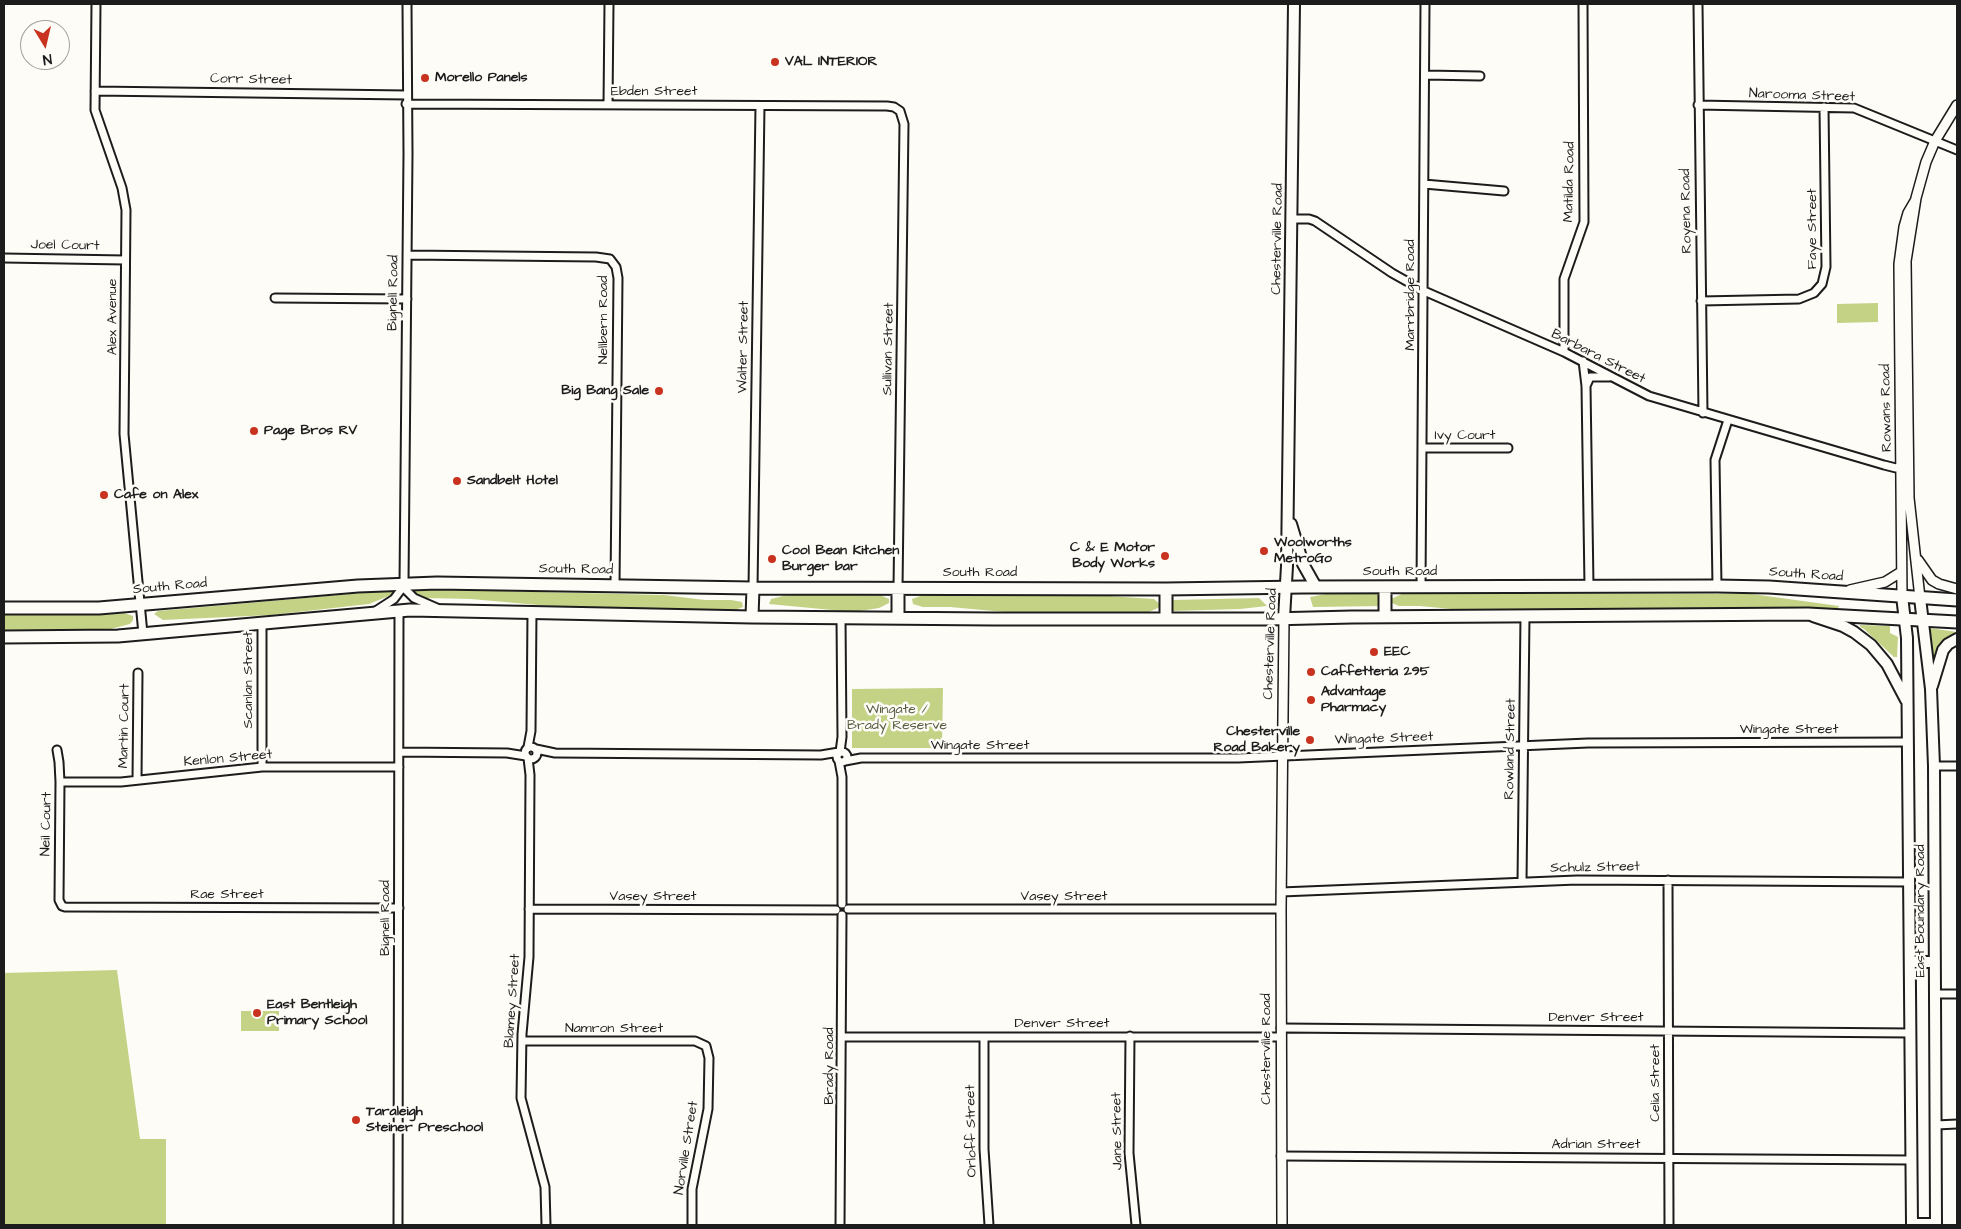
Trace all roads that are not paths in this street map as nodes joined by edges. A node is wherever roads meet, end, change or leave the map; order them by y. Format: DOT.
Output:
graph roads {
  1 [pos="96,4"];
  2 [pos="407,4"];
  3 [pos="609,4"];
  4 [pos="1294,4"];
  5 [pos="1425,4"];
  6 [pos="1697,5"];
  7 [pos="1582,6"];
  8 [pos="1425,75"];
  9 [pos="1480,76"];
  10 [pos="95,91"];
  11 [pos="406,95"];
  12 [pos="406,104"];
  13 [pos="608,105"];
  14 [pos="1698,105"];
  15 [pos="1957,105"];
  16 [pos="760,106"];
  17 [pos="1824,107"];
  18 [pos="900,111"];
  19 [pos="1935,141"];
  20 [pos="1957,150"];
  21 [pos="1424,184"];
  22 [pos="1504,191"];
  23 [pos="1292,219"];
  24 [pos="407,255"];
  25 [pos="4,258"];
  26 [pos="126,260"];
  27 [pos="1424,291"];
  28 [pos="275,298"];
  29 [pos="406,299"];
  30 [pos="1701,300"];
  31 [pos="1564,352"];
  32 [pos="1904,358"];
  33 [pos="1583,361"];
  34 [pos="1613,377"];
  35 [pos="1586,386"];
  36 [pos="1703,413"];
  37 [pos="1728,420"];
  38 [pos="1422,448"];
  39 [pos="1508,448"];
  40 [pos="1909,457"];
  41 [pos="1901,467"];
  42 [pos="1288,513"];
  43 [pos="1917,557"];
  44 [pos="1901,572"];
  45 [pos="404,585"];
  46 [pos="615,586"];
  47 [pos="1589,586"];
  48 [pos="1717,586"];
  49 [pos="1316,587"];
  50 [pos="1385,587"];
  51 [pos="1421,587"];
  52 [pos="752,588"];
  53 [pos="898,588"];
  54 [pos="1286,588"];
  55 [pos="1166,589"];
  56 [pos="1957,589"];
  57 [pos="1843,592"];
  58 [pos="1902,596"];
  59 [pos="1920,598"];
  60 [pos="1957,600"];
  61 [pos="140,604"];
  62 [pos="4,608"];
  63 [pos="399,610"];
  64 [pos="442,610"];
  65 [pos="372,612"];
  66 [pos="532,612"];
  67 [pos="1808,614"];
  68 [pos="1525,616"];
  69 [pos="752,617"];
  70 [pos="1385,617"];
  71 [pos="841,618"];
  72 [pos="898,618"];
  73 [pos="1284,618"];
  74 [pos="1166,619"];
  75 [pos="1905,619"];
  76 [pos="1923,619"];
  77 [pos="1957,622"];
  78 [pos="262,623"];
  79 [pos="143,634"];
  80 [pos="4,637"];
  81 [pos="1957,639"];
  82 [pos="138,673"];
  83 [pos="1931,689"];
  84 [pos="1908,703"];
  85 [pos="1908,742"];
  86 [pos="1523,746"];
  87 [pos="56,750"];
  88 [pos="399,752"];
  89 [pos="531,753"];
  90 [pos="842,756"];
  91 [pos="1282,757"];
  92 [pos="1934,766"];
  93 [pos="1957,766"];
  94 [pos="262,767"];
  95 [pos="399,767"];
  96 [pos="137,780"];
  97 [pos="60,782"];
  98 [pos="1668,880"];
  99 [pos="1522,882"];
  100 [pos="1910,882"];
  101 [pos="1281,892"];
  102 [pos="59,900"];
  103 [pos="399,908"];
  104 [pos="529,909"];
  105 [pos="1281,909"];
  106 [pos="842,911"];
  107 [pos="1910,962"];
  108 [pos="1935,962"];
  109 [pos="1935,994"];
  110 [pos="1957,994"];
  111 [pos="1668,1031"];
  112 [pos="1281,1032"];
  113 [pos="1911,1033"];
  114 [pos="1130,1036"];
  115 [pos="842,1037"];
  116 [pos="984,1037"];
  117 [pos="522,1041"];
  118 [pos="706,1046"];
  119 [pos="1957,1124"];
  120 [pos="1936,1125"];
  121 [pos="1281,1156"];
  122 [pos="1669,1158"];
  123 [pos="1912,1160"];
  124 [pos="842,1223"];
  125 [pos="398,1225"];
  126 [pos="546,1225"];
  127 [pos="692,1225"];
  128 [pos="989,1225"];
  129 [pos="1136,1225"];
  130 [pos="1282,1225"];
  131 [pos="1669,1225"];
  132 [pos="1912,1225"];
  133 [pos="1936,1225"];
  1 -- 10 [label="street, Alex Avenue"];
  2 -- 11 [label="street, Bignell Road"];
  3 -- 13 [label="street"];
  4 -- 23 [label="main road, Chesterville Road"];
  5 -- 8 [label="street, Marrbridge Road"];
  6 -- 14 [label="street, Royena Road"];
  7 -- 31 [label="street, Matilda Road"];
  8 -- 9 [label="street"];
  8 -- 21 [label="street, Marrbridge Road"];
  10 -- 11 [label="street, Corr Street"];
  10 -- 26 [label="street, Alex Avenue"];
  11 -- 12 [label="street, Bignell Road"];
  12 -- 13 [label="street, Ebden Street"];
  12 -- 24 [label="street, Bignell Road"];
  13 -- 16 [label="street, Ebden Street"];
  14 -- 17 [label="street, Narooma Street"];
  14 -- 30 [label="street, Royena Road"];
  15 -- 19 [label="street, Rowans Road"];
  16 -- 18 [label="street, Ebden Street"];
  16 -- 52 [label="street, Walter Street"];
  17 -- 19 [label="street, Narooma Street"];
  17 -- 30 [label="street, Faye Street"];
  18 -- 53 [label="street, Sullivan Street"];
  19 -- 20 [label="street, Narooma Street"];
  19 -- 32 [label="street, Rowans Road"];
  21 -- 22 [label="street"];
  21 -- 27 [label="street, Marrbridge Road"];
  23 -- 27 [label="street, Barbara Street"];
  23 -- 42 [label="main road, Chesterville Road"];
  24 -- 29 [label="street, Bignell Road"];
  24 -- 46 [label="street, Nellbern Road"];
  25 -- 26 [label="street, Joel Court"];
  26 -- 61 [label="street, Alex Avenue"];
  27 -- 31 [label="street, Barbara Street"];
  27 -- 38 [label="street, Marrbridge Road"];
  28 -- 29 [label="street"];
  29 -- 45 [label="street, Bignell Road"];
  30 -- 36 [label="street, Royena Road"];
  31 -- 33 [label="street, Barbara Street"];
  32 -- 40 [label="street, Rowans Road"];
  32 -- 41 [label="street, Rowans Road"];
  33 -- 34 [label="street, Barbara Street"];
  33 -- 35 [label="street"];
  34 -- 35 [label="street"];
  34 -- 36 [label="street, Barbara Street"];
  35 -- 47 [label="street"];
  36 -- 37 [label="street, Barbara Street"];
  37 -- 41 [label="street, Barbara Street"];
  37 -- 48 [label="street"];
  38 -- 39 [label="street, Ivy Court"];
  38 -- 51 [label="street, Marrbridge Road"];
  40 -- 41 [label="street"];
  40 -- 43 [label="street, Rowans Road"];
  41 -- 44 [label="street, Rowans Road"];
  42 -- 49 [label="main road"];
  42 -- 54 [label="main road, Chesterville Road"];
  43 -- 56 [label="street"];
  43 -- 59 [label="street, Rowans Road"];
  44 -- 57 [label="street"];
  44 -- 58 [label="street, Rowans Road"];
  45 -- 46 [label="highway, South Road"];
  45 -- 61 [label="highway, South Road"];
  45 -- 64 [label="street"];
  45 -- 65 [label="street"];
  46 -- 52 [label="highway, South Road"];
  47 -- 48 [label="highway, South Road"];
  47 -- 51 [label="highway, South Road"];
  48 -- 57 [label="highway, South Road"];
  49 -- 50 [label="highway, South Road"];
  49 -- 54 [label="highway, South Road"];
  50 -- 51 [label="highway, South Road"];
  50 -- 70 [label="highway"];
  52 -- 53 [label="highway, South Road"];
  52 -- 69 [label="highway"];
  53 -- 55 [label="highway, South Road"];
  53 -- 72 [label="highway"];
  54 -- 55 [label="highway, South Road"];
  54 -- 73 [label="main road, Chesterville Road"];
  55 -- 74 [label="highway"];
  57 -- 58 [label="highway, South Road"];
  58 -- 59 [label="highway, South Road"];
  58 -- 75 [label="main road, Rowans Road"];
  59 -- 60 [label="highway, South Road"];
  59 -- 76 [label="main road, East Boundary Road"];
  61 -- 62 [label="highway, South Road"];
  61 -- 79 [label="street, Alex Avenue"];
  63 -- 64 [label="highway"];
  63 -- 65 [label="highway"];
  63 -- 88 [label="street, Bignell Road"];
  64 -- 66 [label="highway"];
  65 -- 78 [label="highway"];
  66 -- 69 [label="highway"];
  66 -- 89 [label="street, Blamey Street"];
  67 -- 68 [label="highway"];
  67 -- 75 [label="highway"];
  67 -- 84 [label="main road"];
  68 -- 70 [label="highway"];
  68 -- 86 [label="street, Rowland Street"];
  69 -- 71 [label="highway"];
  70 -- 73 [label="highway"];
  71 -- 72 [label="highway"];
  71 -- 90 [label="street"];
  72 -- 74 [label="highway"];
  73 -- 74 [label="highway"];
  73 -- 91 [label="street, Chesterville Road"];
  75 -- 76 [label="highway"];
  75 -- 84 [label="main road, East Boundary Road"];
  76 -- 77 [label="highway"];
  76 -- 83 [label="main road, East Boundary Road"];
  78 -- 79 [label="highway"];
  78 -- 94 [label="street, Scanlan Street"];
  79 -- 80 [label="highway"];
  81 -- 83 [label="main road"];
  82 -- 96 [label="street, Martin Court"];
  83 -- 92 [label="main road, East Boundary Road"];
  84 -- 85 [label="main road, East Boundary Road"];
  85 -- 86 [label="street, Wingate Street"];
  85 -- 100 [label="main road, East Boundary Road"];
  86 -- 91 [label="street, Wingate Street"];
  86 -- 99 [label="street, Rowland Street"];
  87 -- 97 [label="street, Neil Court"];
  88 -- 89 [label="street, Wingate Street"];
  88 -- 95 [label="street, Bignell Road"];
  89 -- 90 [label="street, Wingate Street"];
  89 -- 104 [label="street, Blamey Street"];
  90 -- 91 [label="street, Wingate Street"];
  90 -- 106 [label="street"];
  91 -- 101 [label="street, Chesterville Road"];
  92 -- 93 [label="street"];
  92 -- 108 [label="main road, East Boundary Road"];
  94 -- 95 [label="street, Kenlon Street"];
  94 -- 96 [label="street, Kenlon Street"];
  95 -- 103 [label="street, Bignell Road"];
  96 -- 97 [label="street, Kenlon Street"];
  97 -- 102 [label="street, Neil Court"];
  98 -- 99 [label="street, Schulz Street"];
  98 -- 100 [label="street, Schulz Street"];
  98 -- 111 [label="street, Celia Street"];
  99 -- 101 [label="street, Schulz Street"];
  100 -- 107 [label="main road, East Boundary Road"];
  101 -- 105 [label="street, Chesterville Road"];
  102 -- 103 [label="street, Rae Street"];
  103 -- 125 [label="street, Bignell Road"];
  104 -- 106 [label="street, Vasey Street"];
  104 -- 117 [label="street, Blamey Street"];
  105 -- 106 [label="street, Vasey Street"];
  105 -- 112 [label="street, Chesterville Road"];
  106 -- 115 [label="street, Brady Road"];
  107 -- 108 [label="main road"];
  107 -- 113 [label="main road, East Boundary Road"];
  108 -- 109 [label="main road, East Boundary Road"];
  109 -- 110 [label="street"];
  109 -- 120 [label="main road, East Boundary Road"];
  111 -- 112 [label="street, Denver Street"];
  111 -- 113 [label="street, Denver Street"];
  111 -- 122 [label="street, Celia Street"];
  112 -- 114 [label="street, Denver Street"];
  112 -- 121 [label="street, Chesterville Road"];
  113 -- 123 [label="main road, East Boundary Road"];
  114 -- 116 [label="street, Denver Street"];
  114 -- 129 [label="street, Jane Street"];
  115 -- 116 [label="street, Denver Street"];
  115 -- 124 [label="street, Brady Road"];
  116 -- 128 [label="street, Orloff Street"];
  117 -- 118 [label="street, Namron Street"];
  117 -- 126 [label="street, Blamey Street"];
  118 -- 127 [label="street, Norville Street"];
  119 -- 120 [label="street"];
  120 -- 133 [label="main road, East Boundary Road"];
  121 -- 122 [label="street, Adrian Street"];
  121 -- 130 [label="street, Chesterville Road"];
  122 -- 123 [label="street, Adrian Street"];
  122 -- 131 [label="street, Celia Street"];
  123 -- 132 [label="main road, East Boundary Road"];
  132 -- 133 [label="main road"];
}
